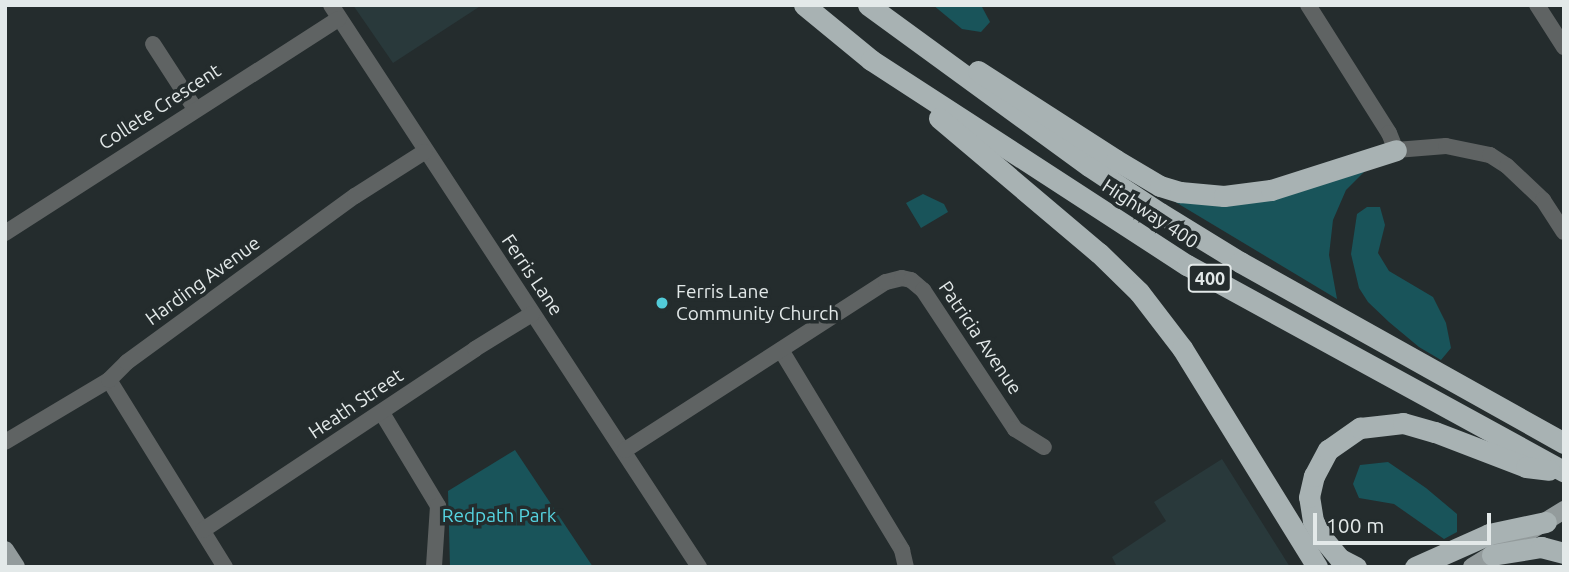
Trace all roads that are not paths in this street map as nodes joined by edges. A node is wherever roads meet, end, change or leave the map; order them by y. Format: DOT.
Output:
graph roads {
  1 [pos="804,5"];
  2 [pos="867,5"];
  3 [pos="1308,5"];
  4 [pos="1537,5"];
  5 [pos="335,12"];
  6 [pos="153,44"];
  7 [pos="919,45"];
  8 [pos="1564,47"];
  9 [pos="871,60"];
  10 [pos="195,109"];
  11 [pos="1396,150"];
  12 [pos="424,152"];
  13 [pos="1564,232"];
  14 [pos="5,233"];
  15 [pos="532,314"];
  16 [pos="781,350"];
  17 [pos="109,380"];
  18 [pos="382,413"];
  19 [pos="5,442"];
  20 [pos="1564,443"];
  21 [pos="1044,447"];
  22 [pos="625,450"];
  23 [pos="1564,471"];
  24 [pos="1564,510"];
  25 [pos="1546,522"];
  26 [pos="203,530"];
  27 [pos="5,550"];
  28 [pos="1564,553"];
  29 [pos="1492,555"];
  30 [pos="16,567"];
  31 [pos="225,567"];
  32 [pos="434,567"];
  33 [pos="699,567"];
  34 [pos="906,567"];
  35 [pos="1317,567"];
  36 [pos="1356,567"];
  37 [pos="1415,567"];
  38 [pos="1472,567"];
  1 -- 9 [label="highway, Highway 400 / 400"];
  2 -- 7 [label="highway, Highway 400 / 400"];
  3 -- 11 [label="street"];
  4 -- 8 [label="street"];
  5 -- 10 [label="street, Collete Crescent"];
  5 -- 12 [label="street, Ferris Lane"];
  6 -- 10 [label="street"];
  7 -- 11 [label="highway"];
  7 -- 20 [label="highway, Highway 400 / 400"];
  9 -- 23 [label="highway, Highway 400 / 400"];
  9 -- 35 [label="highway"];
  10 -- 14 [label="street, Collete Crescent"];
  11 -- 13 [label="street"];
  12 -- 15 [label="street, Ferris Lane"];
  12 -- 17 [label="street, Harding Avenue"];
  15 -- 18 [label="street, Heath Street"];
  15 -- 22 [label="street, Ferris Lane"];
  16 -- 21 [label="street, Patricia Avenue"];
  16 -- 22 [label="street, Patricia Avenue"];
  16 -- 34 [label="street"];
  17 -- 19 [label="street, Harding Avenue"];
  17 -- 26 [label="street"];
  18 -- 26 [label="street, Heath Street"];
  18 -- 32 [label="street"];
  22 -- 33 [label="street, Ferris Lane"];
  23 -- 36 [label="highway"];
  24 -- 25 [label="main road"];
  25 -- 29 [label="main road"];
  25 -- 37 [label="highway"];
  26 -- 31 [label="street"];
  27 -- 30 [label="main road"];
  28 -- 29 [label="highway"];
  29 -- 38 [label="main road"];
}
